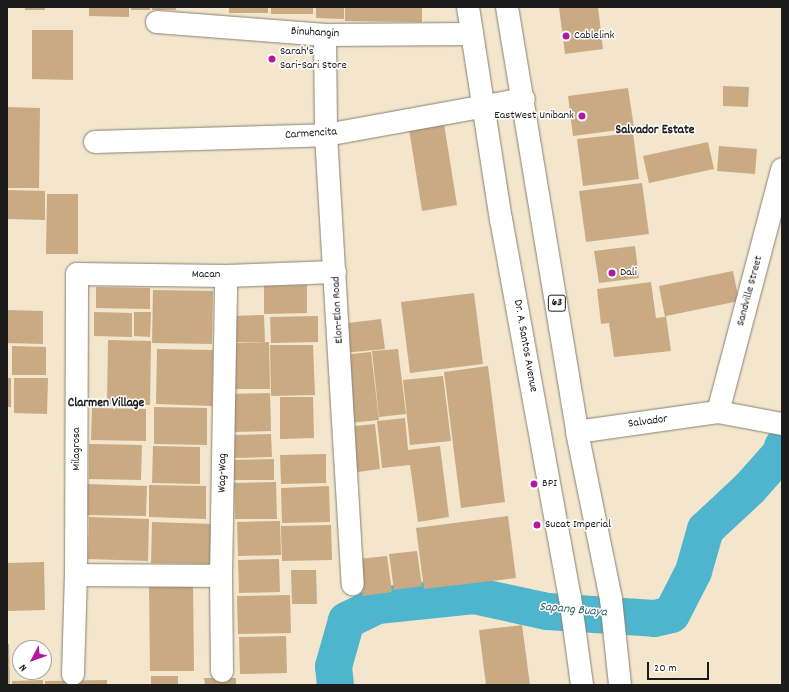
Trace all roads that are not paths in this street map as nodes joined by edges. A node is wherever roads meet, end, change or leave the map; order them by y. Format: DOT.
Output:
graph roads {
  1 [pos="468,7"];
  2 [pos="507,7"];
  3 [pos="157,22"];
  4 [pos="472,34"];
  5 [pos="324,35"];
  6 [pos="524,100"];
  7 [pos="484,106"];
  8 [pos="326,136"];
  9 [pos="96,142"];
  10 [pos="782,170"];
  11 [pos="336,272"];
  12 [pos="77,274"];
  13 [pos="226,276"];
  14 [pos="718,412"];
  15 [pos="775,423"];
  16 [pos="578,432"];
  17 [pos="76,575"];
  18 [pos="221,576"];
  19 [pos="353,584"];
  20 [pos="222,671"];
  21 [pos="73,674"];
  22 [pos="582,685"];
  23 [pos="620,685"];
  1 -- 4 [label="street, Dr. A. Santos Avenue"];
  2 -- 6 [label="street, 63"];
  3 -- 5 [label="street, Binuhangin"];
  4 -- 5 [label="street, Binuhangin"];
  4 -- 7 [label="street, Dr. A. Santos Avenue"];
  5 -- 8 [label="street, Elon-Elon Road"];
  6 -- 7 [label="street, Carmencita"];
  6 -- 16 [label="street, 63"];
  7 -- 8 [label="street, Carmencita"];
  7 -- 22 [label="street, Dr. A. Santos Avenue"];
  8 -- 9 [label="street, Carmencita"];
  8 -- 11 [label="street, Elon-Elon Road"];
  10 -- 14 [label="street, Sandville Street"];
  11 -- 13 [label="street, Macan"];
  11 -- 19 [label="street, Elon-Elon Road"];
  12 -- 13 [label="street, Macan"];
  12 -- 17 [label="street, Milagrosa"];
  13 -- 18 [label="street, Wag-Wag"];
  14 -- 15 [label="street, Salvador"];
  14 -- 16 [label="street, Salvador"];
  16 -- 23 [label="street, 63"];
  17 -- 18 [label="street"];
  17 -- 21 [label="street, Milagrosa"];
  18 -- 20 [label="street, Wag-Wag"];
}
